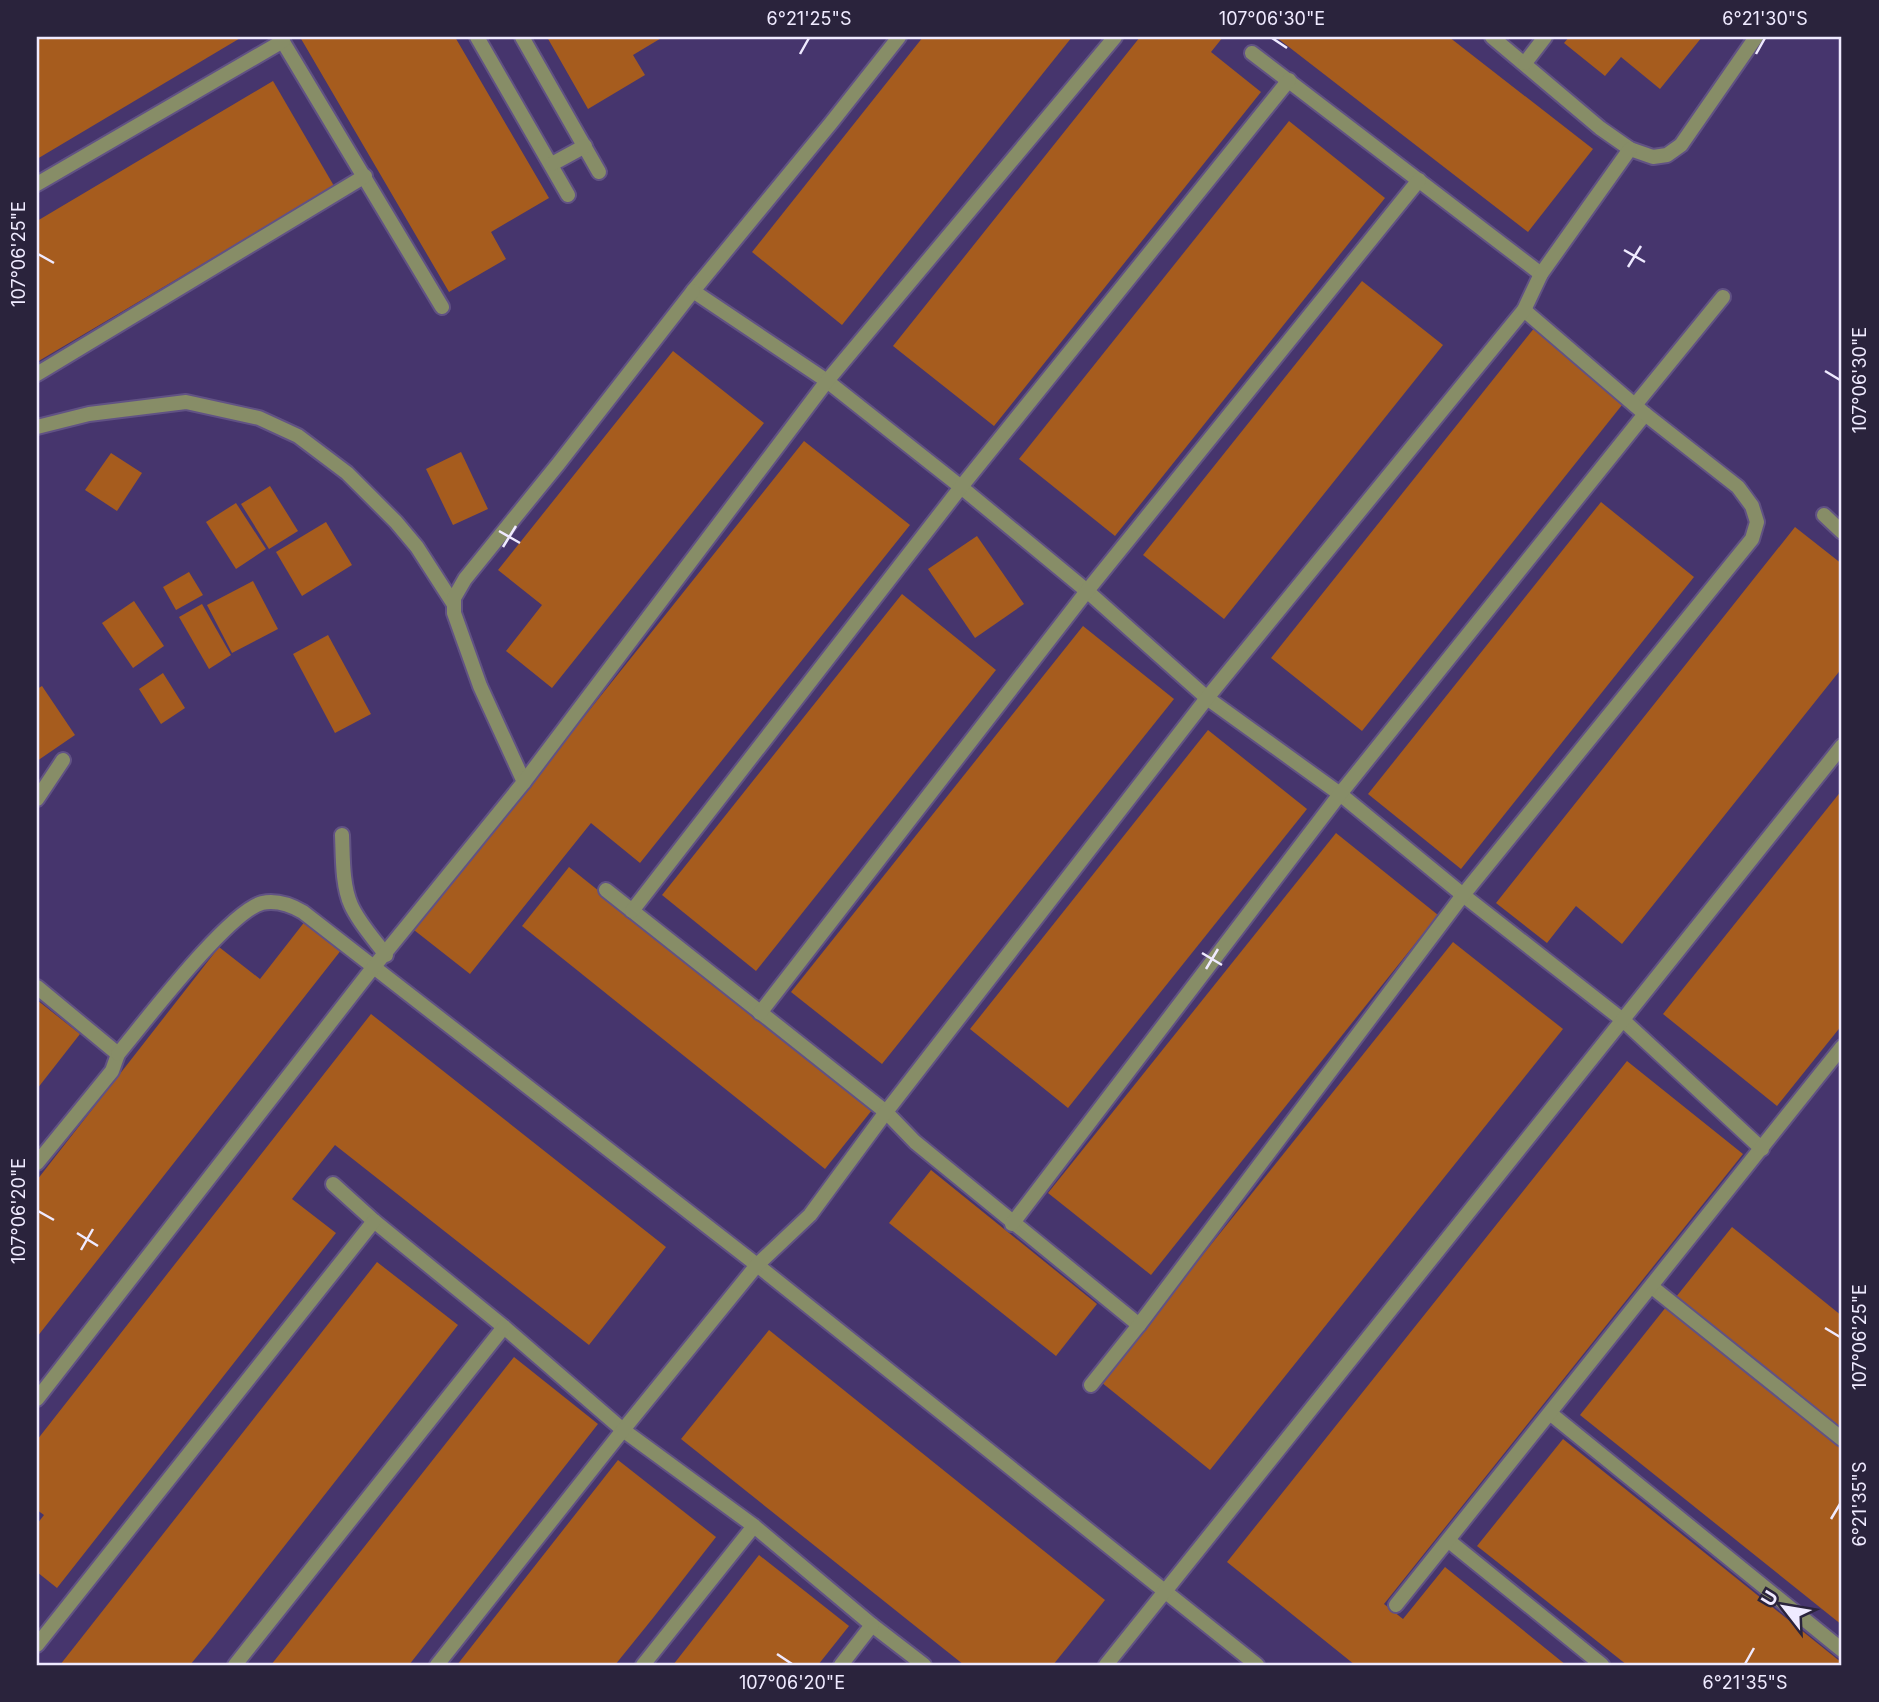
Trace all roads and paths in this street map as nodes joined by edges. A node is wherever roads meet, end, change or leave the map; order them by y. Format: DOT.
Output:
graph roads {
  1 [pos="477,37"];
  2 [pos="522,37"];
  3 [pos="899,37"];
  4 [pos="1115,37"];
  5 [pos="1492,37"];
  6 [pos="1545,37"];
  7 [pos="1756,37"];
  8 [pos="281,39"];
  9 [pos="1252,53"];
  10 [pos="1525,63"];
  11 [pos="1289,80"];
  12 [pos="585,146"];
  13 [pos="1630,149"];
  14 [pos="552,164"];
  15 [pos="599,172"];
  16 [pos="365,176"];
  17 [pos="1419,180"];
  18 [pos="37,184"];
  19 [pos="568,195"];
  20 [pos="1541,274"];
  21 [pos="693,291"];
  22 [pos="1723,297"];
  23 [pos="442,307"];
  24 [pos="1524,310"];
  25 [pos="37,374"];
  26 [pos="827,381"];
  27 [pos="1640,410"];
  28 [pos="37,427"];
  29 [pos="961,487"];
  30 [pos="1825,514"];
  31 [pos="1842,533"];
  32 [pos="1087,591"];
  33 [pos="453,603"];
  34 [pos="1207,698"];
  35 [pos="1842,746"];
  36 [pos="63,760"];
  37 [pos="524,782"];
  38 [pos="1340,794"];
  39 [pos="37,799"];
  40 [pos="342,835"];
  41 [pos="606,890"];
  42 [pos="1463,895"];
  43 [pos="632,911"];
  44 [pos="386,954"];
  45 [pos="374,967"];
  46 [pos="37,987"];
  47 [pos="760,1013"];
  48 [pos="1624,1021"];
  49 [pos="1842,1047"];
  50 [pos="118,1054"];
  51 [pos="886,1112"];
  52 [pos="1762,1149"];
  53 [pos="37,1163"];
  54 [pos="332,1184"];
  55 [pos="374,1221"];
  56 [pos="1012,1224"];
  57 [pos="757,1265"];
  58 [pos="1652,1287"];
  59 [pos="1139,1325"];
  60 [pos="504,1327"];
  61 [pos="1091,1385"];
  62 [pos="37,1399"];
  63 [pos="1551,1414"];
  64 [pos="623,1430"];
  65 [pos="1842,1439"];
  66 [pos="754,1526"];
  67 [pos="1449,1541"];
  68 [pos="1166,1592"];
  69 [pos="1396,1605"];
  70 [pos="872,1625"];
  71 [pos="37,1645"];
  72 [pos="1842,1650"];
  73 [pos="235,1665"];
  74 [pos="438,1665"];
  75 [pos="643,1665"];
  76 [pos="841,1665"];
  77 [pos="924,1665"];
  78 [pos="1106,1665"];
  79 [pos="1257,1665"];
  80 [pos="1602,1665"];
  1 -- 14 [label="street"];
  2 -- 12 [label="street"];
  3 -- 21 [label="street"];
  4 -- 26 [label="street"];
  5 -- 10 [label="street"];
  6 -- 10 [label="street"];
  7 -- 13 [label="street"];
  8 -- 16 [label="street"];
  8 -- 18 [label="street"];
  9 -- 11 [label="street"];
  10 -- 13 [label="street"];
  11 -- 17 [label="street"];
  11 -- 29 [label="street"];
  12 -- 14 [label="street"];
  12 -- 15 [label="street"];
  13 -- 20 [label="street"];
  14 -- 19 [label="street"];
  16 -- 23 [label="street"];
  16 -- 25 [label="street"];
  17 -- 20 [label="street"];
  17 -- 32 [label="street"];
  20 -- 24 [label="street"];
  21 -- 26 [label="street"];
  21 -- 33 [label="street"];
  22 -- 27 [label="street"];
  24 -- 27 [label="street"];
  24 -- 34 [label="street"];
  26 -- 29 [label="street"];
  26 -- 37 [label="street"];
  27 -- 38 [label="street"];
  27 -- 42 [label="street"];
  28 -- 33 [label="street"];
  29 -- 32 [label="street"];
  29 -- 43 [label="street"];
  30 -- 31 [label="street"];
  32 -- 34 [label="street"];
  32 -- 47 [label="street"];
  33 -- 37 [label="street"];
  34 -- 38 [label="street"];
  34 -- 51 [label="street"];
  35 -- 48 [label="street"];
  36 -- 39 [label="street"];
  37 -- 44 [label="street"];
  38 -- 42 [label="street"];
  38 -- 56 [label="street"];
  40 -- 44 [label="street"];
  41 -- 43 [label="street"];
  42 -- 48 [label="street"];
  42 -- 59 [label="street"];
  43 -- 47 [label="street"];
  44 -- 45 [label="street"];
  45 -- 50 [label="street"];
  45 -- 57 [label="street"];
  45 -- 62 [label="street"];
  46 -- 50 [label="street"];
  47 -- 51 [label="street"];
  48 -- 52 [label="street"];
  48 -- 68 [label="street"];
  49 -- 52 [label="street"];
  50 -- 53 [label="street"];
  51 -- 56 [label="street"];
  51 -- 57 [label="street"];
  52 -- 58 [label="street"];
  54 -- 55 [label="street"];
  55 -- 60 [label="street"];
  55 -- 71 [label="street"];
  56 -- 59 [label="street"];
  57 -- 64 [label="street"];
  57 -- 68 [label="street"];
  58 -- 63 [label="street"];
  58 -- 65 [label="street"];
  59 -- 61 [label="street"];
  60 -- 64 [label="street"];
  60 -- 73 [label="street"];
  63 -- 67 [label="street"];
  63 -- 72 [label="street"];
  64 -- 66 [label="street"];
  64 -- 74 [label="street"];
  66 -- 70 [label="street"];
  66 -- 75 [label="street"];
  67 -- 69 [label="street"];
  67 -- 80 [label="street"];
  68 -- 78 [label="street"];
  68 -- 79 [label="street"];
  70 -- 76 [label="street"];
  70 -- 77 [label="street"];
}
